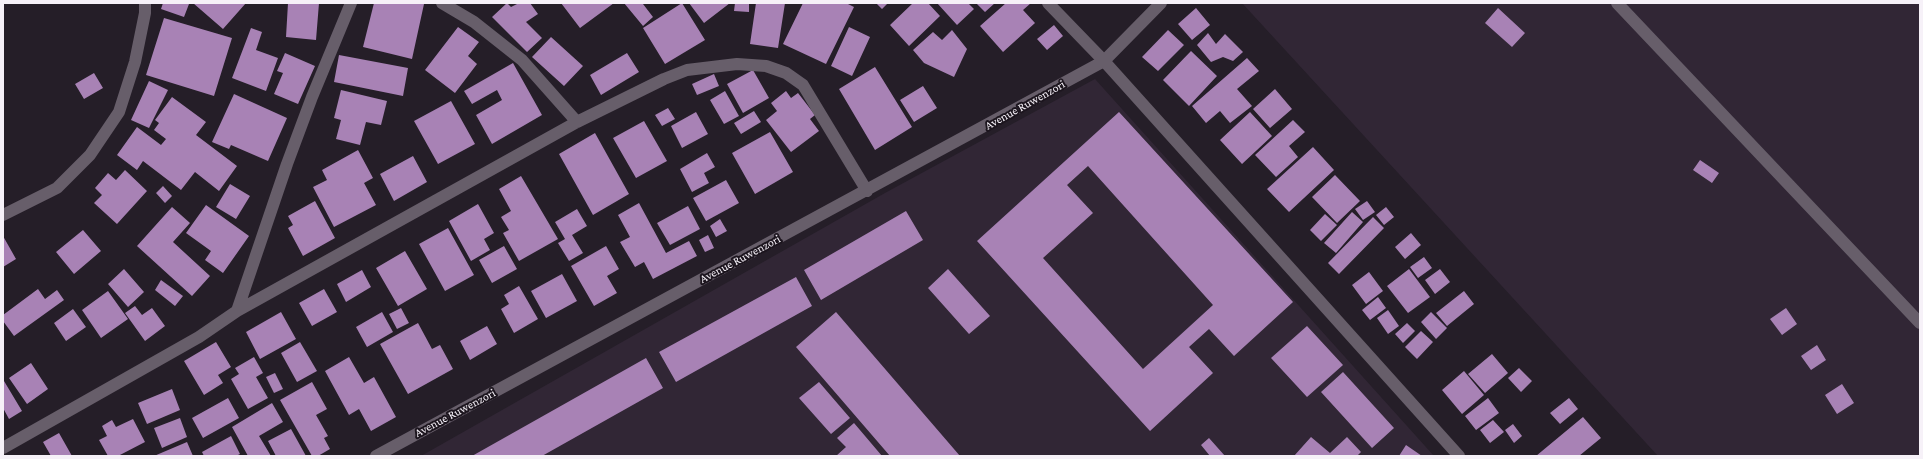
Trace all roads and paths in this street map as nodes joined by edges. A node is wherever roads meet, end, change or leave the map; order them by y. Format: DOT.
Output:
graph roads {
  1 [pos="144,3"];
  2 [pos="351,3"];
  3 [pos="442,3"];
  4 [pos="1048,3"];
  5 [pos="1161,3"];
  6 [pos="1617,3"];
  7 [pos="1104,62"];
  8 [pos="577,122"];
  9 [pos="867,190"];
  10 [pos="3,216"];
  11 [pos="237,311"];
  12 [pos="1920,323"];
  13 [pos="3,448"];
  14 [pos="376,456"];
  15 [pos="1459,456"];
  1 -- 10 [label="street"];
  2 -- 11 [label="street"];
  3 -- 8 [label="street"];
  4 -- 7 [label="street"];
  5 -- 7 [label="street, Avenue Ruwenzori"];
  6 -- 12 [label="street"];
  7 -- 9 [label="street, Avenue Ruwenzori"];
  7 -- 15 [label="street"];
  8 -- 9 [label="street"];
  8 -- 11 [label="street"];
  9 -- 14 [label="street, Avenue Ruwenzori"];
  11 -- 13 [label="street"];
}
